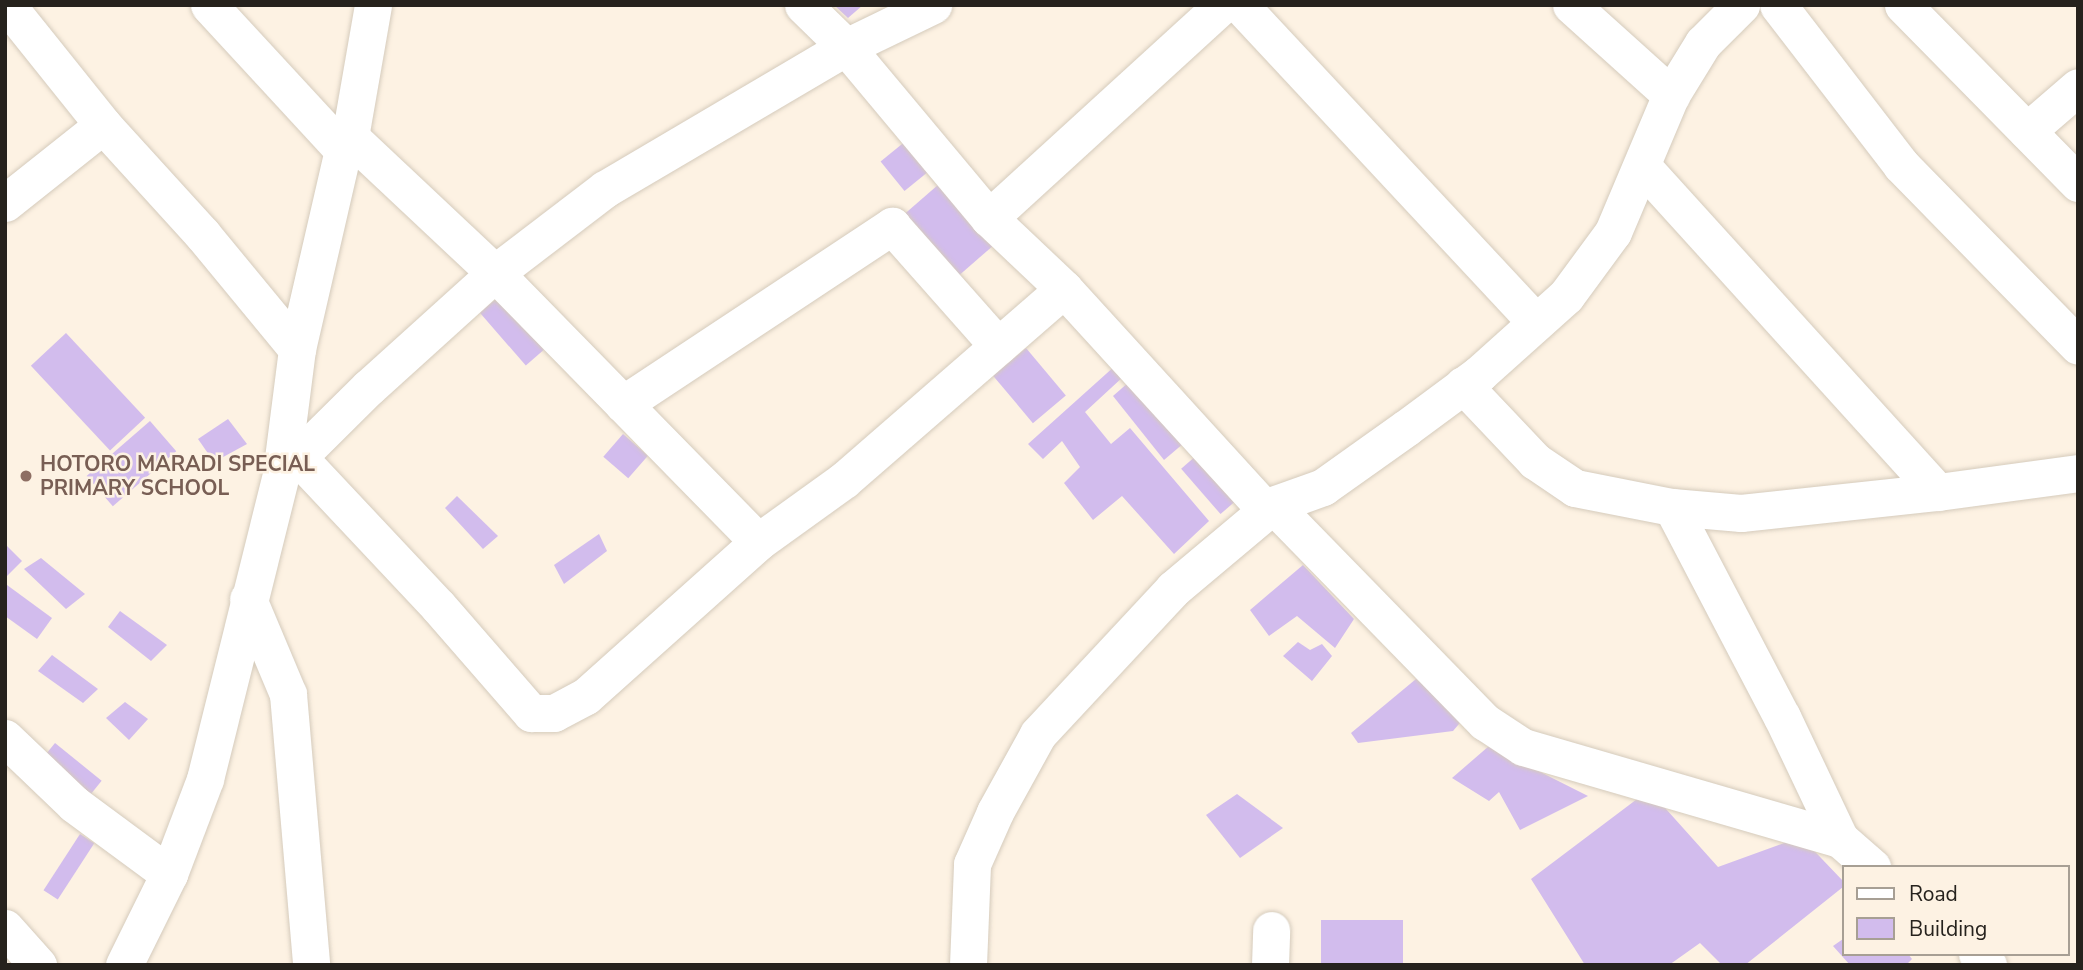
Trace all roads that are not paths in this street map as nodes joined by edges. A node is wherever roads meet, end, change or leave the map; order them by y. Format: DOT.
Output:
graph roads {
  1 [pos="7,5"];
  2 [pos="209,5"];
  3 [pos="373,5"];
  4 [pos="803,5"];
  5 [pos="933,5"];
  6 [pos="1222,5"];
  7 [pos="1240,5"];
  8 [pos="1571,5"];
  9 [pos="1741,5"];
  10 [pos="1778,5"];
  11 [pos="1913,9"];
  12 [pos="846,47"];
  13 [pos="2078,88"];
  14 [pos="1671,95"];
  15 [pos="103,125"];
  16 [pos="2026,131"];
  17 [pos="346,144"];
  18 [pos="1642,166"];
  19 [pos="2078,183"];
  20 [pos="5,202"];
  21 [pos="989,218"];
  22 [pos="495,273"];
  23 [pos="1064,289"];
  24 [pos="1536,322"];
  25 [pos="998,346"];
  26 [pos="2078,346"];
  27 [pos="297,349"];
  28 [pos="1463,385"];
  29 [pos="623,404"];
  30 [pos="290,466"];
  31 [pos="2078,473"];
  32 [pos="1938,492"];
  33 [pos="1273,505"];
  34 [pos="1672,507"];
  35 [pos="758,542"];
  36 [pos="248,599"];
  37 [pos="5,738"];
  38 [pos="1840,839"];
  39 [pos="1870,865"];
  40 [pos="169,874"];
  41 [pos="5,929"];
  42 [pos="38,965"];
  43 [pos="124,965"];
  44 [pos="311,965"];
  45 [pos="968,965"];
  1 -- 15 [label="street"];
  2 -- 17 [label="street"];
  3 -- 17 [label="street"];
  4 -- 12 [label="street"];
  5 -- 12 [label="street"];
  6 -- 21 [label="street"];
  7 -- 24 [label="street"];
  8 -- 14 [label="street"];
  9 -- 14 [label="street"];
  10 -- 26 [label="street"];
  11 -- 16 [label="street"];
  12 -- 21 [label="street"];
  12 -- 22 [label="street"];
  13 -- 16 [label="street"];
  14 -- 18 [label="street"];
  15 -- 20 [label="street"];
  15 -- 27 [label="street"];
  16 -- 19 [label="street"];
  17 -- 22 [label="street"];
  17 -- 27 [label="street"];
  18 -- 24 [label="street"];
  18 -- 32 [label="street"];
  21 -- 23 [label="street"];
  22 -- 29 [label="street"];
  22 -- 30 [label="street"];
  23 -- 25 [label="street"];
  23 -- 33 [label="street"];
  24 -- 28 [label="street"];
  25 -- 29 [label="street"];
  25 -- 35 [label="street"];
  27 -- 30 [label="street"];
  28 -- 33 [label="street"];
  28 -- 34 [label="street"];
  29 -- 35 [label="street"];
  30 -- 35 [label="street"];
  30 -- 36 [label="street"];
  31 -- 32 [label="street"];
  32 -- 34 [label="street"];
  33 -- 38 [label="street"];
  33 -- 45 [label="street"];
  34 -- 38 [label="street"];
  36 -- 40 [label="street"];
  36 -- 44 [label="street"];
  37 -- 40 [label="street"];
  38 -- 39 [label="street"];
  40 -- 43 [label="street"];
  41 -- 42 [label="street"];
}
